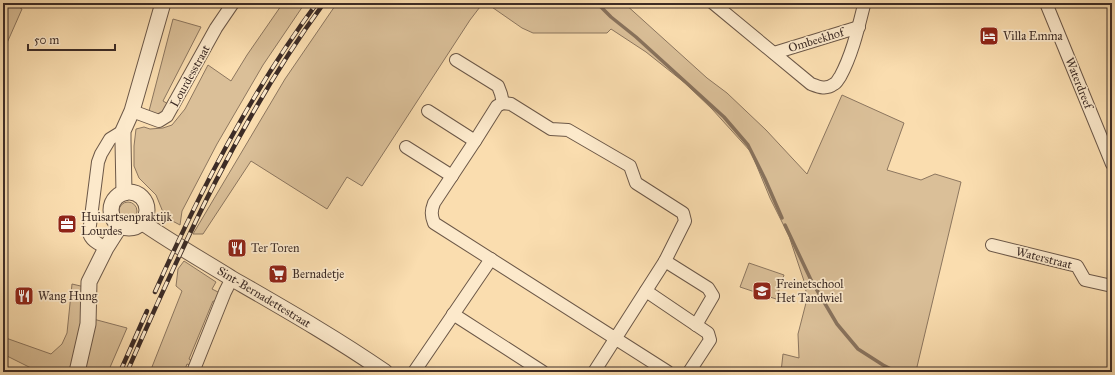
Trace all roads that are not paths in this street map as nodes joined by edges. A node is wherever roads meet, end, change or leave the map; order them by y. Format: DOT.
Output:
graph roads {
  1 [pos="163,3"];
  2 [pos="233,3"];
  3 [pos="713,3"];
  4 [pos="864,3"];
  5 [pos="1046,3"];
  6 [pos="859,27"];
  7 [pos="774,53"];
  8 [pos="456,60"];
  9 [pos="503,103"];
  10 [pos="132,111"];
  11 [pos="428,111"];
  12 [pos="123,131"];
  13 [pos="475,141"];
  14 [pos="406,147"];
  15 [pos="1112,164"];
  16 [pos="452,176"];
  17 [pos="124,193"];
  18 [pos="143,223"];
  19 [pos="120,226"];
  20 [pos="992,245"];
  21 [pos="106,248"];
  22 [pos="491,259"];
  23 [pos="665,261"];
  24 [pos="232,278"];
  25 [pos="1112,286"];
  26 [pos="646,291"];
  27 [pos="453,314"];
  28 [pos="696,325"];
  29 [pos="616,338"];
  30 [pos="77,372"];
  31 [pos="193,372"];
  32 [pos="385,372"];
  33 [pos="414,372"];
  34 [pos="543,372"];
  35 [pos="594,372"];
  36 [pos="668,372"];
  37 [pos="689,372"];
  1 -- 10 [label="street"];
  2 -- 10 [label="street, Lourdesstraat"];
  3 -- 7 [label="street, Ombeekhof"];
  4 -- 6 [label="street, Ombeekhof"];
  5 -- 15 [label="street, Waterdreef"];
  6 -- 7 [label="street, Ombeekhof"];
  6 -- 7 [label="street, Ombeekhof"];
  8 -- 9 [label="street"];
  9 -- 13 [label="street"];
  9 -- 23 [label="street"];
  10 -- 12 [label="street"];
  11 -- 13 [label="street"];
  12 -- 17 [label="street"];
  12 -- 21 [label="street"];
  13 -- 16 [label="street"];
  14 -- 16 [label="street"];
  16 -- 22 [label="street"];
  17 -- 18 [label="street"];
  17 -- 19 [label="street"];
  18 -- 19 [label="street"];
  18 -- 24 [label="street, Sint-Bernadettestraat"];
  19 -- 21 [label="street"];
  20 -- 25 [label="street, Waterstraat"];
  21 -- 30 [label="street"];
  22 -- 27 [label="street"];
  22 -- 29 [label="street"];
  23 -- 26 [label="street"];
  23 -- 28 [label="street"];
  24 -- 31 [label="street"];
  24 -- 32 [label="street, Sint-Bernadettestraat"];
  26 -- 28 [label="street"];
  26 -- 29 [label="street"];
  27 -- 33 [label="street"];
  27 -- 34 [label="street"];
  28 -- 37 [label="street"];
  29 -- 35 [label="street"];
  29 -- 36 [label="street"];
}
